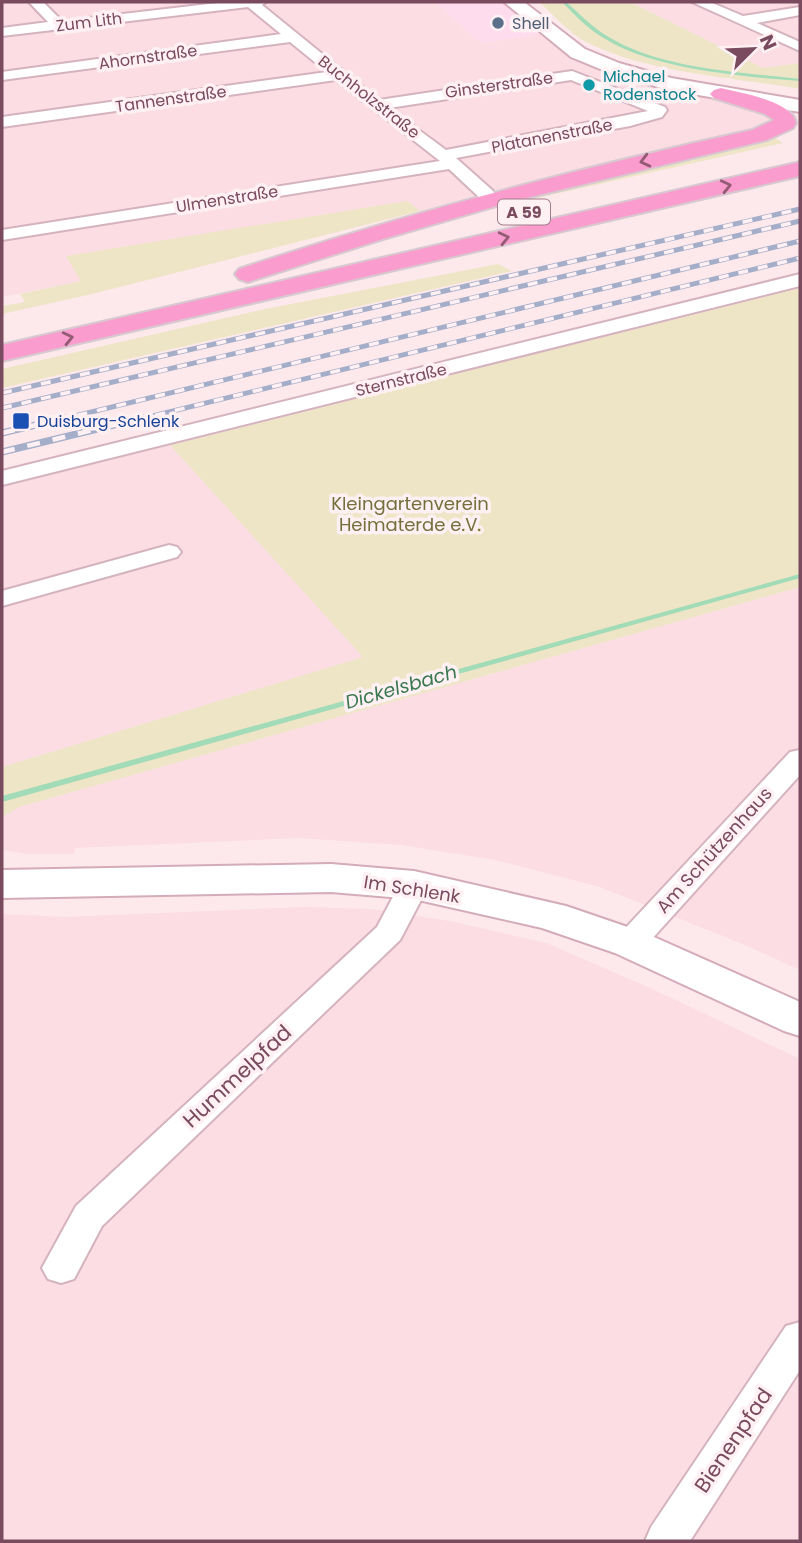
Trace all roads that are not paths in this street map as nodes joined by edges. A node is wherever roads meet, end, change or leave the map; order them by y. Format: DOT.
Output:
graph roads {
  1 [pos="36,2"];
  2 [pos="251,2"];
  3 [pos="259,2"];
  4 [pos="513,2"];
  5 [pos="699,2"];
  6 [pos="800,11"];
  7 [pos="741,21"];
  8 [pos="58,25"];
  9 [pos="2,32"];
  10 [pos="293,37"];
  11 [pos="559,39"];
  12 [pos="800,47"];
  13 [pos="339,75"];
  14 [pos="2,76"];
  15 [pos="721,94"];
  16 [pos="800,95"];
  17 [pos="376,105"];
  18 [pos="800,106"];
  19 [pos="659,110"];
  20 [pos="2,122"];
  21 [pos="800,131"];
  22 [pos="759,135"];
  23 [pos="800,150"];
  24 [pos="448,160"];
  25 [pos="800,169"];
  26 [pos="800,187"];
  27 [pos="486,194"];
  28 [pos="2,235"];
  29 [pos="248,274"];
  30 [pos="800,280"];
  31 [pos="270,292"];
  32 [pos="2,329"];
  33 [pos="2,353"];
  34 [pos="2,478"];
  35 [pos="169,552"];
  36 [pos="2,599"];
  37 [pos="800,758"];
  38 [pos="2,884"];
  39 [pos="414,886"];
  40 [pos="630,943"];
  41 [pos="800,1020"];
  42 [pos="61,1268"];
  43 [pos="800,1338"];
  44 [pos="666,1541"];
  1 -- 8 [label="street"];
  2 -- 3 [label="street, Zum Lith"];
  2 -- 8 [label="street, Zum Lith"];
  2 -- 10 [label="street, Buchholzstraße"];
  4 -- 11 [label="main road"];
  5 -- 7 [label="street"];
  6 -- 7 [label="street"];
  7 -- 12 [label="street"];
  8 -- 9 [label="street, Zum Lith"];
  10 -- 13 [label="street, Buchholzstraße"];
  10 -- 14 [label="street, Ahornstraße"];
  11 -- 15 [label="main road"];
  11 -- 16 [label="main road"];
  13 -- 17 [label="street, Buchholzstraße"];
  13 -- 20 [label="street, Tannenstraße"];
  15 -- 18 [label="main road"];
  15 -- 22 [label="highway"];
  17 -- 19 [label="street, Ginsterstraße"];
  17 -- 24 [label="street, Buchholzstraße"];
  19 -- 24 [label="street, Platanenstraße"];
  21 -- 22 [label="highway"];
  22 -- 29 [label="highway, A 59, one-way"];
  23 -- 29 [label="highway, A 59"];
  24 -- 27 [label="street, Buchholzstraße"];
  24 -- 28 [label="street, Ulmenstraße"];
  31 -- 25 [label="highway, A 59, one-way"];
  26 -- 31 [label="highway"];
  29 -- 32 [label="highway, A 59"];
  30 -- 34 [label="street, Sternstraße"];
  33 -- 31 [label="highway, A 59, one-way"];
  35 -- 36 [label="street"];
  37 -- 40 [label="street, Am Schützenhaus"];
  38 -- 39 [label="main road, Im Schlenk"];
  39 -- 40 [label="main road, Im Schlenk"];
  39 -- 42 [label="street, Hummelpfad"];
  40 -- 41 [label="main road, Im Schlenk"];
  43 -- 44 [label="street, Bienenpfad"];
}
